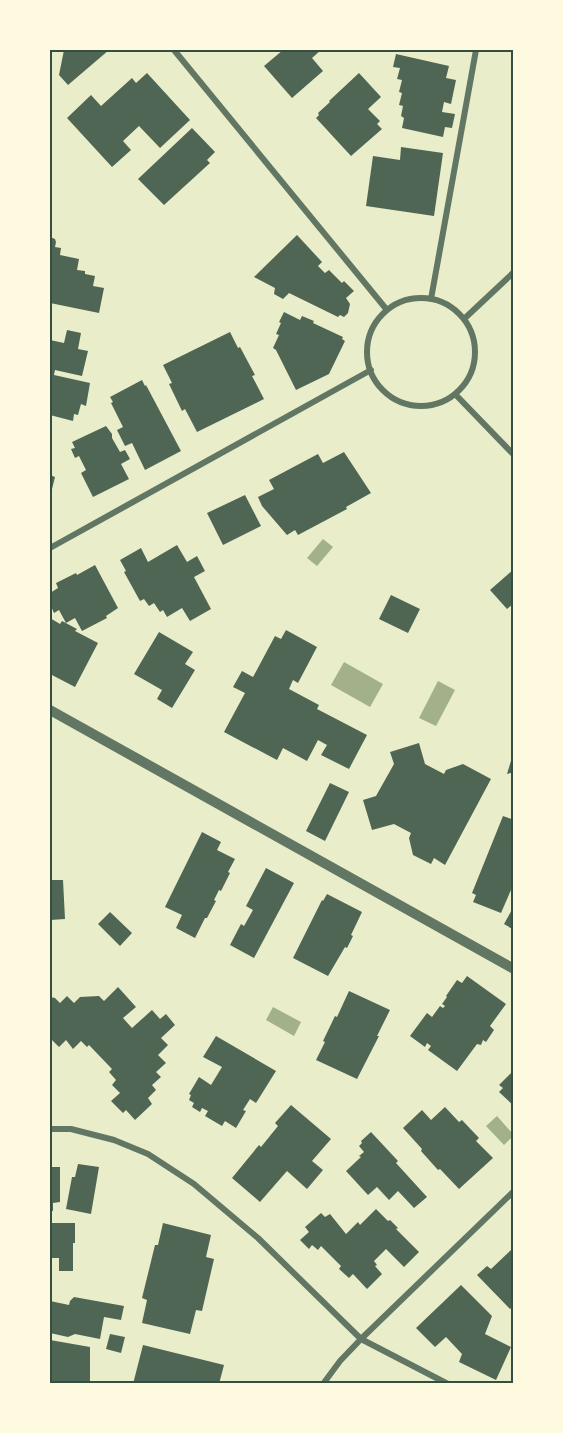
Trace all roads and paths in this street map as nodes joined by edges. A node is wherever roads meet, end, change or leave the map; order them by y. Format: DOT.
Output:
graph roads {
  1 [pos="174,50"];
  2 [pos="476,50"];
  3 [pos="513,272"];
  4 [pos="431,299"];
  5 [pos="387,310"];
  6 [pos="464,319"];
  7 [pos="370,370"];
  8 [pos="455,394"];
  9 [pos="513,455"];
  10 [pos="50,548"];
  11 [pos="50,710"];
  12 [pos="513,969"];
  13 [pos="50,1129"];
  14 [pos="513,1191"];
  15 [pos="361,1339"];
  16 [pos="323,1383"];
  17 [pos="448,1383"];
  1 -- 5 [label="street"];
  2 -- 4 [label="street"];
  3 -- 6 [label="street"];
  4 -- 5 [label="street"];
  4 -- 6 [label="street"];
  5 -- 7 [label="street"];
  6 -- 8 [label="street"];
  7 -- 8 [label="street"];
  7 -- 10 [label="street"];
  8 -- 9 [label="street"];
  11 -- 12 [label="street"];
  13 -- 15 [label="street"];
  14 -- 15 [label="street"];
  15 -- 16 [label="street"];
  15 -- 17 [label="street"];
}
